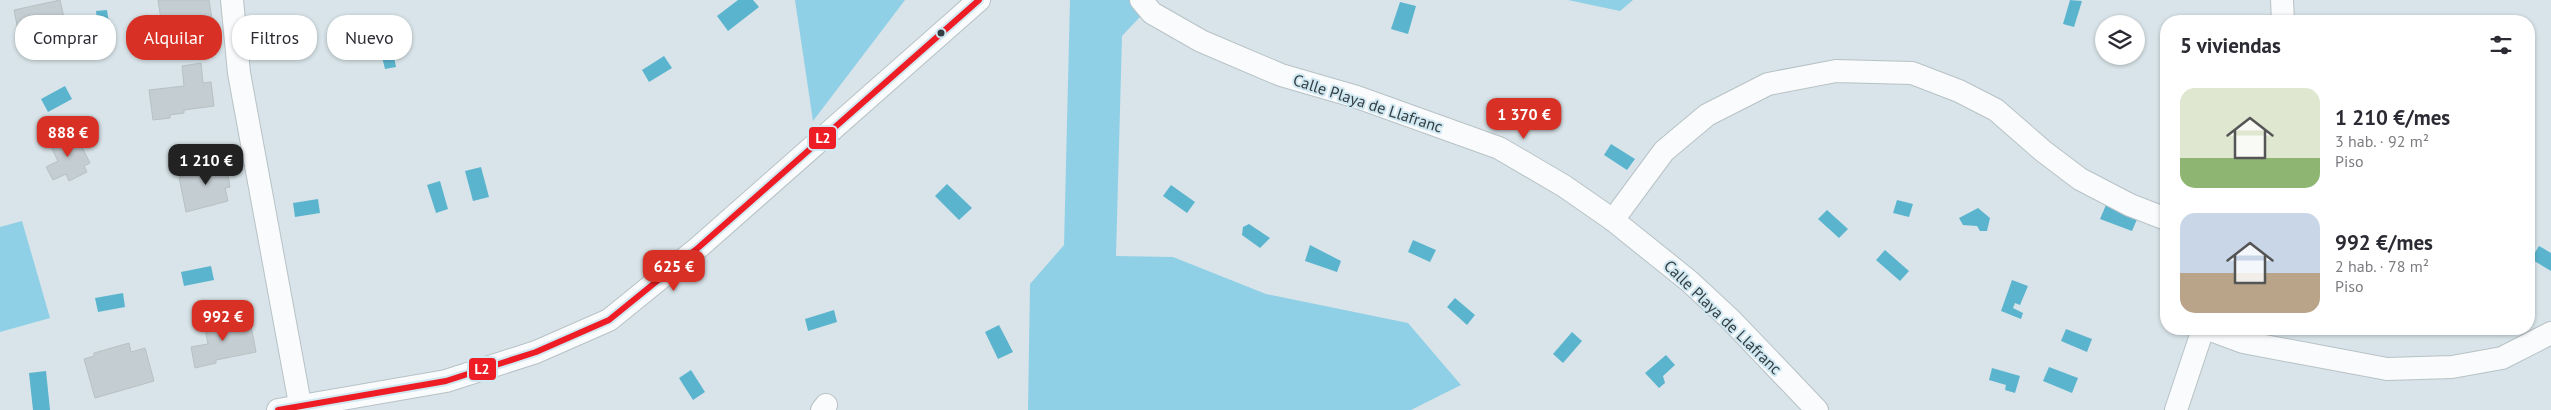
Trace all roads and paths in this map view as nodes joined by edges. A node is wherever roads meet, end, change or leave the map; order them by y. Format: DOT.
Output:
graph roads {
  1 [pos="232,0"];
  2 [pos="979,0"];
  3 [pos="1141,0"];
  4 [pos="2282,0"];
  5 [pos="2283,15"];
  6 [pos="2160,217"];
  7 [pos="1613,220"];
  8 [pos="2551,333"];
  9 [pos="2201,335"];
  10 [pos="2225,335"];
  11 [pos="300,404"];
  12 [pos="278,410"];
  13 [pos="1817,410"];
  14 [pos="2176,410"];
  1 -- 11 [label="street"];
  2 -- 11 [label="street"];
  3 -- 7 [label="street, Calle Playa de Llafranc"];
  4 -- 5 [label="street"];
  6 -- 7 [label="street"];
  7 -- 13 [label="street, Calle Playa de Llafranc"];
  8 -- 10 [label="street"];
  9 -- 14 [label="street"];
  11 -- 12 [label="street"];
}
